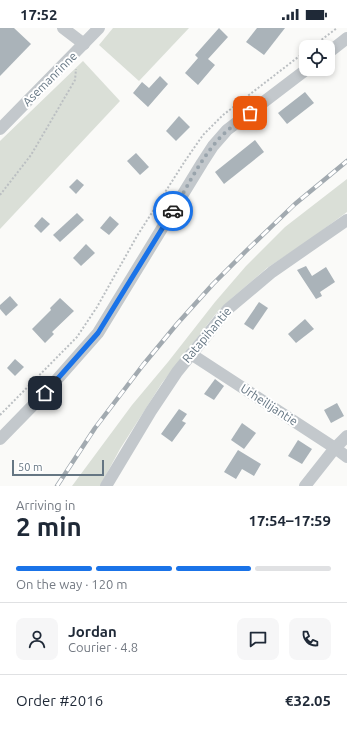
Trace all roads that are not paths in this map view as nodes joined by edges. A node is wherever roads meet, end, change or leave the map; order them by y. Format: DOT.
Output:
graph roads {
  1 [pos="63,28"];
  2 [pos="99,28"];
  3 [pos="347,38"];
  4 [pos="335,47"];
  5 [pos="80,48"];
  6 [pos="299,75"];
  7 [pos="0,129"];
  8 [pos="347,220"];
  9 [pos="191,354"];
  10 [pos="347,436"];
  11 [pos="0,438"];
  12 [pos="335,448"];
  13 [pos="347,457"];
  14 [pos="106,486"];
  15 [pos="305,486"];
  1 -- 5 [label="street"];
  2 -- 5 [label="street, Asemanrinne"];
  3 -- 4 [label="street"];
  5 -- 7 [label="street, Asemanrinne"];
  6 -- 11 [label="street"];
  8 -- 9 [label="street, Ratapihantie"];
  9 -- 12 [label="street, Urheilijantie"];
  9 -- 14 [label="street, Ratapihantie"];
  10 -- 12 [label="street"];
  12 -- 13 [label="street, Urheilijantie"];
  12 -- 15 [label="street"];
}
